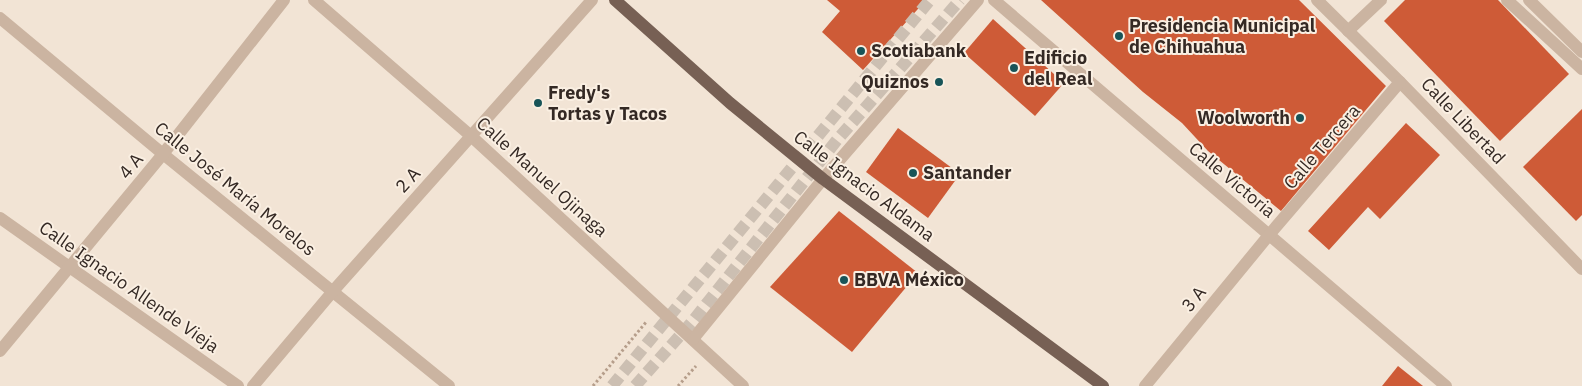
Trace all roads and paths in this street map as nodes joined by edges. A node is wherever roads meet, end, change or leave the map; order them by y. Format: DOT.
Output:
graph roads {
  1 [pos="284,0"];
  2 [pos="314,0"];
  3 [pos="592,0"];
  4 [pos="615,0"];
  5 [pos="978,0"];
  6 [pos="994,0"];
  7 [pos="1317,0"];
  8 [pos="1381,0"];
  9 [pos="1507,0"];
  10 [pos="1529,0"];
  11 [pos="0,18"];
  12 [pos="1348,31"];
  13 [pos="1582,52"];
  14 [pos="1582,69"];
  15 [pos="1400,82"];
  16 [pos="471,136"];
  17 [pos="163,154"];
  18 [pos="823,180"];
  19 [pos="0,218"];
  20 [pos="1269,235"];
  21 [pos="71,266"];
  22 [pos="1582,269"];
  23 [pos="334,290"];
  24 [pos="659,307"];
  25 [pos="693,339"];
  26 [pos="0,351"];
  27 [pos="708,353"];
  28 [pos="238,386"];
  29 [pos="253,386"];
  30 [pos="449,386"];
  31 [pos="593,386"];
  32 [pos="678,386"];
  33 [pos="742,386"];
  34 [pos="1103,386"];
  35 [pos="1145,386"];
  36 [pos="1446,386"];
  1 -- 17 [label="street, 4 A"];
  2 -- 16 [label="street, Calle Manuel Ojinaga"];
  3 -- 16 [label="street, 2 A"];
  4 -- 18 [label="main road, Calle Ignacio Aldama"];
  5 -- 18 [label="street"];
  6 -- 20 [label="street, Calle Victoria"];
  7 -- 12 [label="street, Calle Libertad"];
  8 -- 12 [label="street"];
  9 -- 14 [label="street"];
  10 -- 13 [label="street"];
  11 -- 17 [label="street, Calle José María Morelos"];
  12 -- 15 [label="street, Calle Libertad"];
  15 -- 20 [label="street, Calle Tercera"];
  15 -- 22 [label="street, Calle Libertad"];
  16 -- 23 [label="street, 2 A"];
  16 -- 24 [label="street, Calle Manuel Ojinaga"];
  17 -- 21 [label="street, 4 A"];
  17 -- 23 [label="street, Calle José María Morelos"];
  18 -- 25 [label="street"];
  18 -- 34 [label="main road, Calle Ignacio Aldama"];
  19 -- 21 [label="street, Calle Ignacio Allende Vieja"];
  20 -- 35 [label="street, 3 A"];
  20 -- 36 [label="street, Calle Victoria"];
  21 -- 26 [label="street, 4 A"];
  21 -- 28 [label="street, Calle Ignacio Allende Vieja"];
  23 -- 29 [label="street, 2 A"];
  23 -- 30 [label="street, Calle José María Morelos"];
  24 -- 25 [label="street, Calle Manuel Ojinaga"];
  24 -- 31 [label="path"];
  25 -- 27 [label="street, Calle Manuel Ojinaga"];
  27 -- 32 [label="path"];
  27 -- 33 [label="street, Calle Manuel Ojinaga"];
}
